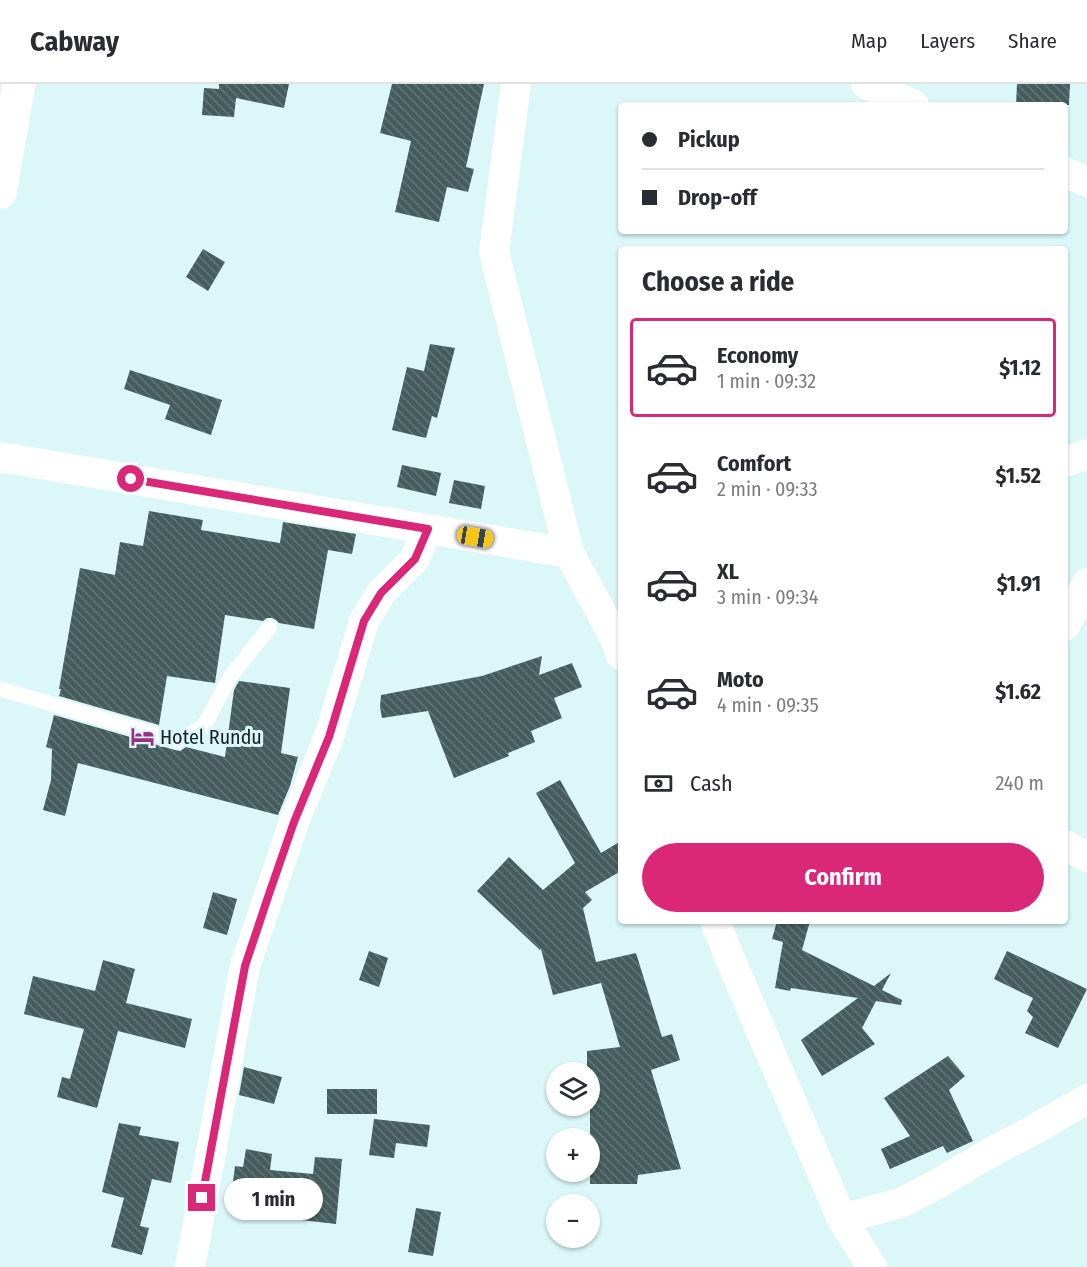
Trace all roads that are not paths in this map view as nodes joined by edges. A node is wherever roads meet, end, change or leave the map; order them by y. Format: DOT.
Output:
graph roads {
  1 [pos="19,84"];
  2 [pos="516,84"];
  3 [pos="866,84"];
  4 [pos="907,102"];
  5 [pos="1068,173"];
  6 [pos="1,175"];
  7 [pos="1087,182"];
  8 [pos="1087,454"];
  9 [pos="0,457"];
  10 [pos="1068,461"];
  11 [pos="428,529"];
  12 [pos="569,553"];
  13 [pos="1087,582"];
  14 [pos="1068,620"];
  15 [pos="270,627"];
  16 [pos="618,641"];
  17 [pos="0,689"];
  18 [pos="1068,846"];
  19 [pos="1087,857"];
  20 [pos="716,924"];
  21 [pos="1087,1099"];
  22 [pos="842,1219"];
  23 [pos="190,1267"];
  24 [pos="872,1267"];
  1 -- 6 [label="highway"];
  2 -- 12 [label="street"];
  3 -- 4 [label="street"];
  5 -- 7 [label="street"];
  8 -- 10 [label="street"];
  9 -- 11 [label="street"];
  11 -- 12 [label="street"];
  11 -- 23 [label="street"];
  12 -- 16 [label="street"];
  13 -- 14 [label="street"];
  15 -- 17 [label="lane"];
  18 -- 19 [label="street"];
  20 -- 22 [label="street"];
  21 -- 22 [label="street"];
  22 -- 24 [label="street"];
}
